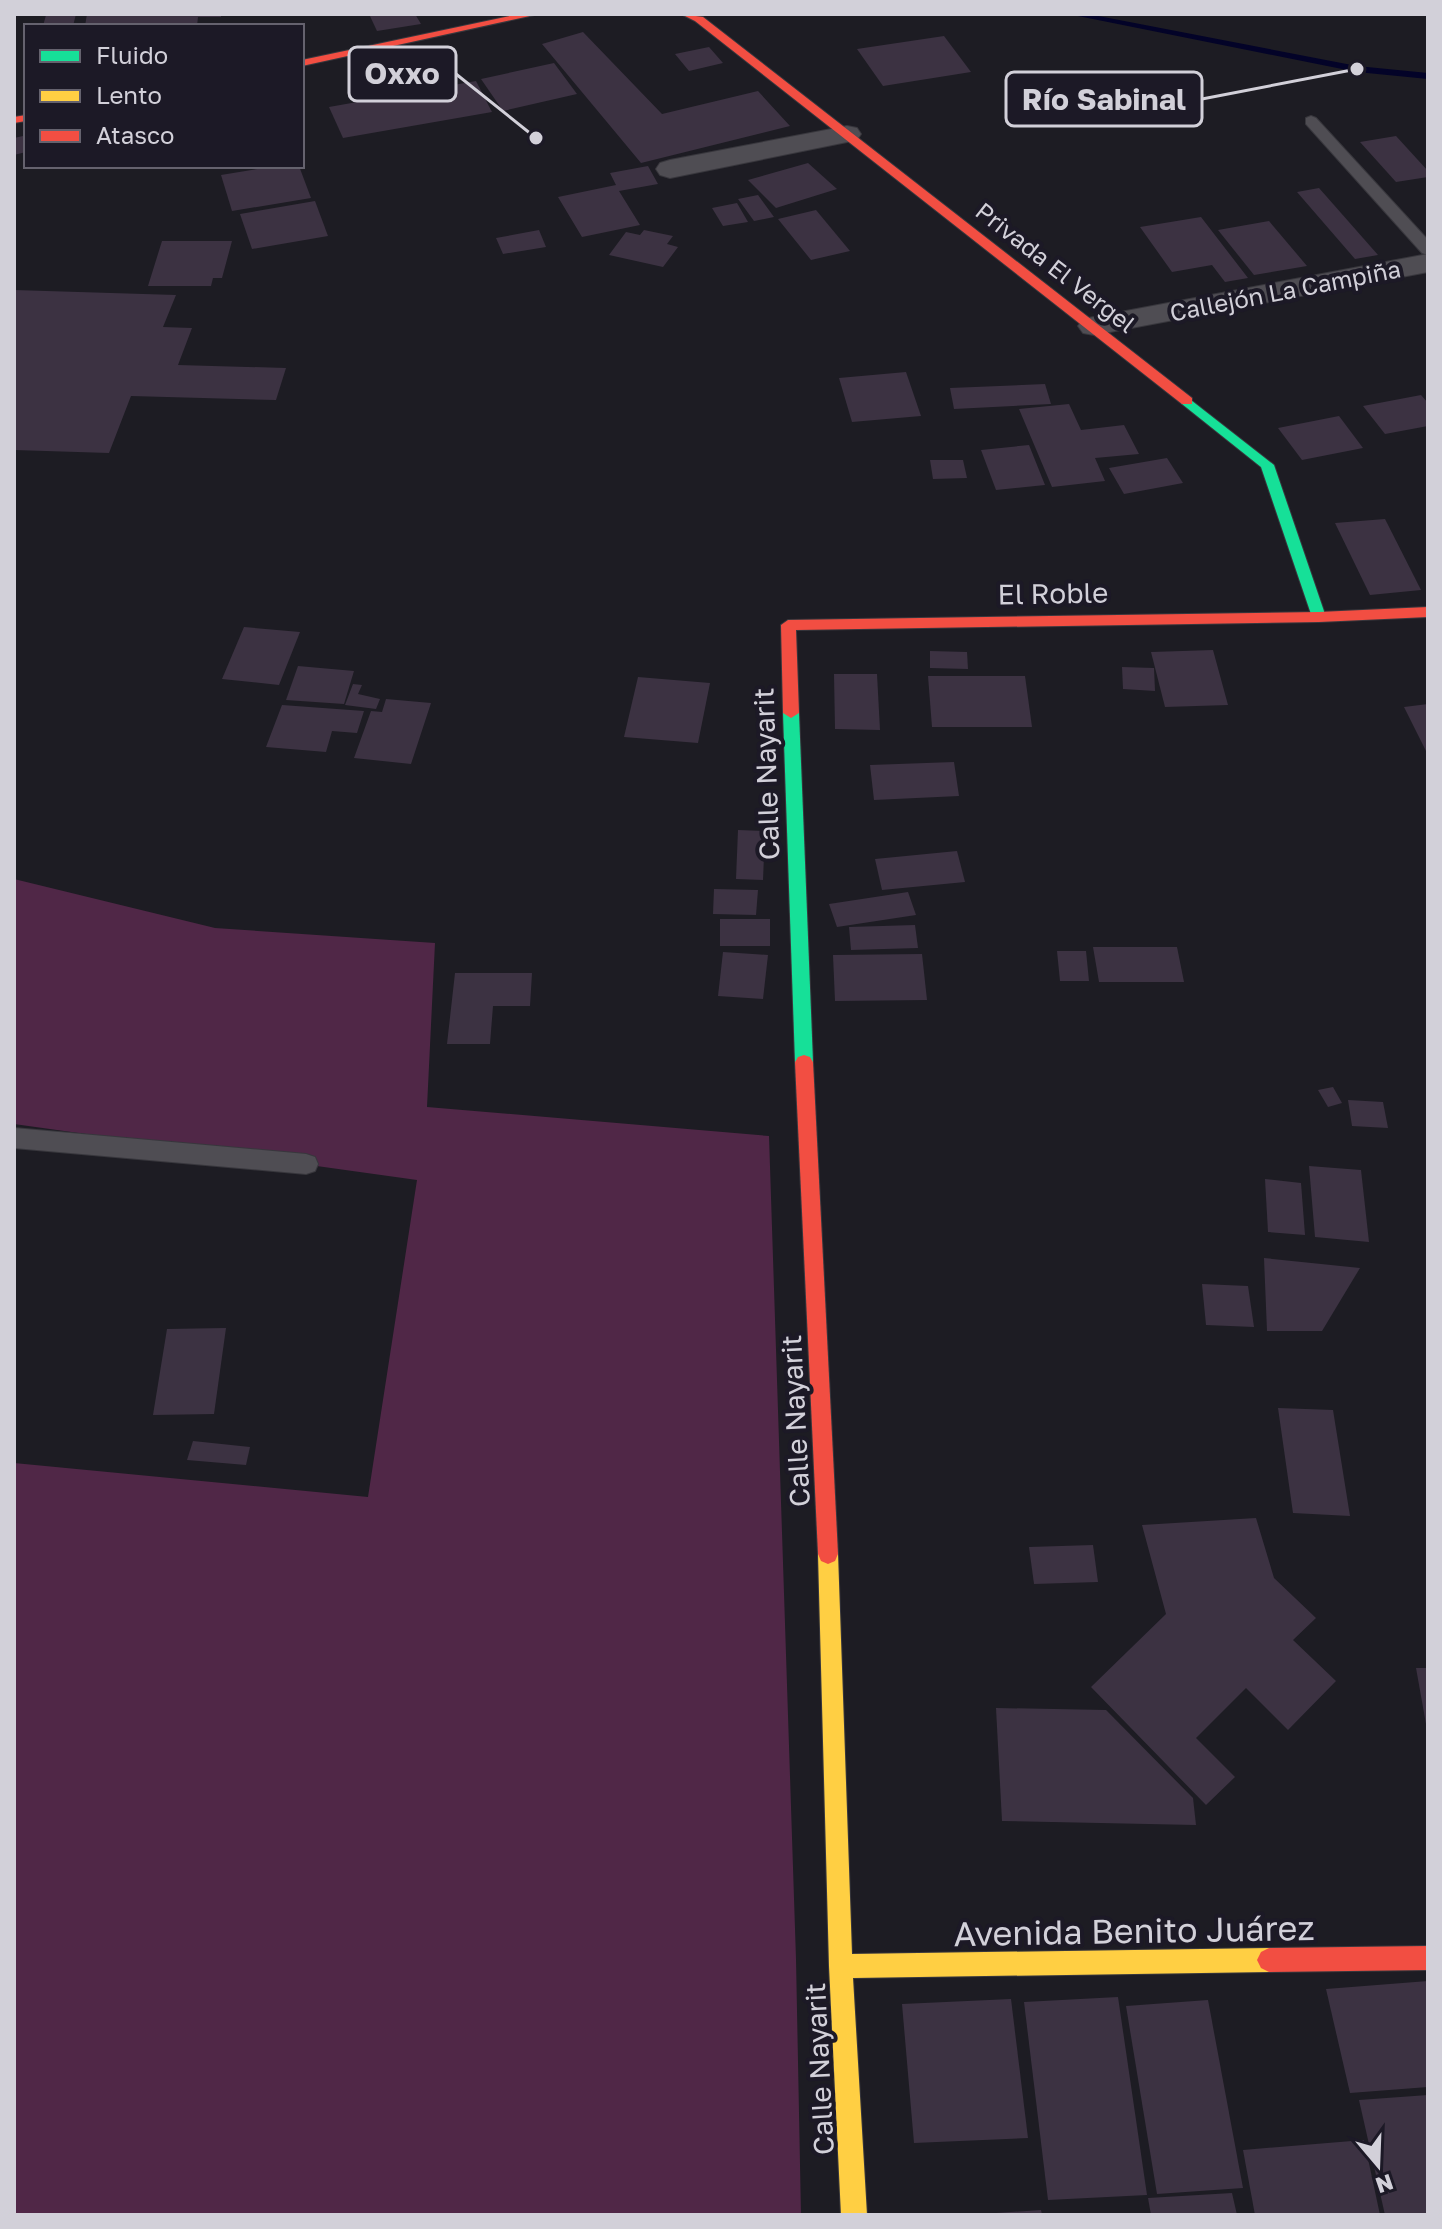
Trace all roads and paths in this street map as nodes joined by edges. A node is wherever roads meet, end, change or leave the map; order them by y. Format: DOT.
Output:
graph roads {
  1 [pos="534,14"];
  2 [pos="686,14"];
  3 [pos="304,63"];
  4 [pos="1311,121"];
  5 [pos="847,134"];
  6 [pos="670,169"];
  7 [pos="1428,250"];
  8 [pos="1428,263"];
  9 [pos="1094,326"];
  10 [pos="1428,612"];
  11 [pos="1319,617"];
  12 [pos="788,625"];
  13 [pos="14,1138"];
  14 [pos="306,1164"];
  15 [pos="1428,1958"];
  16 [pos="841,1966"];
  17 [pos="854,2215"];
  1 -- 3 [label="street"];
  2 -- 5 [label="street, Privada El Vergel"];
  4 -- 7 [label="lane"];
  5 -- 6 [label="street"];
  5 -- 9 [label="street, Privada El Vergel"];
  8 -- 9 [label="street, Callejón La Campiña"];
  9 -- 11 [label="street, Privada El Vergel"];
  10 -- 11 [label="street, El Roble"];
  11 -- 12 [label="street, El Roble"];
  12 -- 16 [label="street, Calle Nayarit"];
  13 -- 14 [label="lane"];
  15 -- 16 [label="street, Avenida Benito Juárez"];
  16 -- 17 [label="street, Calle Nayarit"];
}
